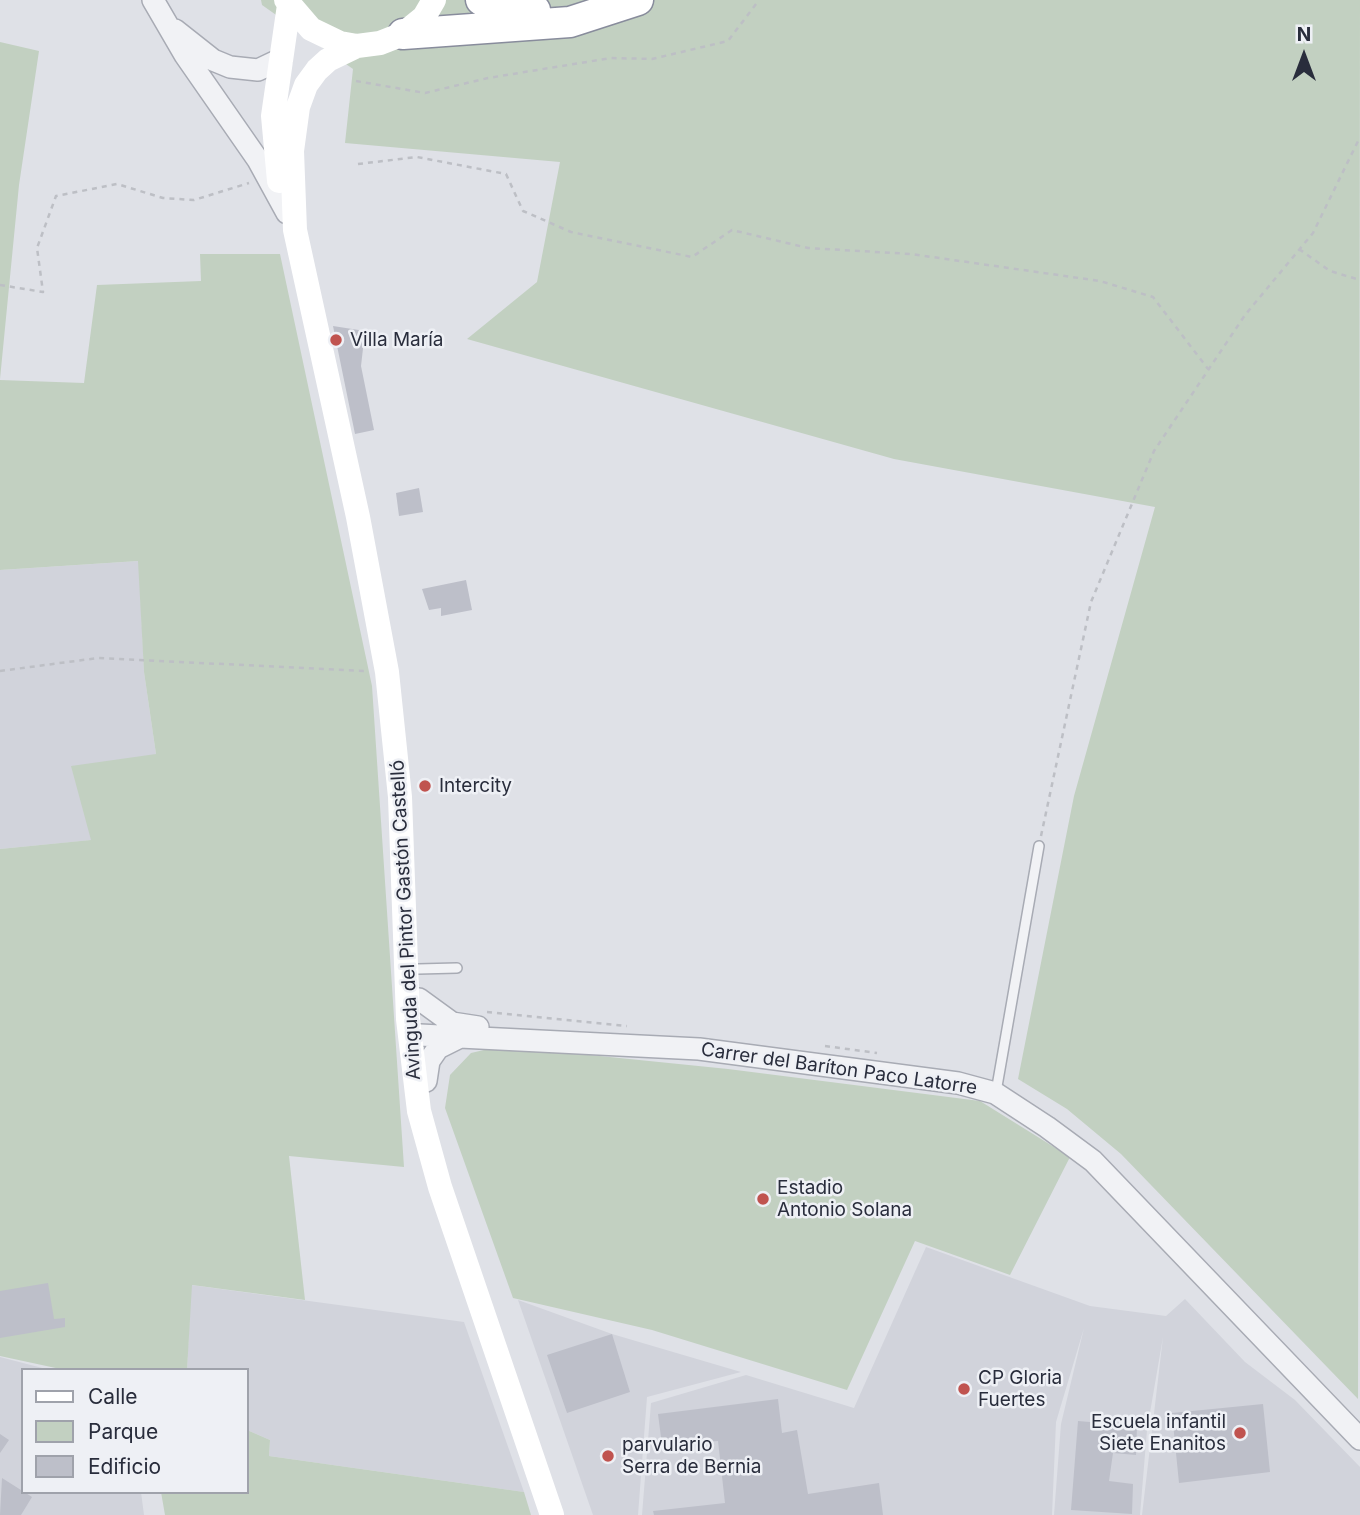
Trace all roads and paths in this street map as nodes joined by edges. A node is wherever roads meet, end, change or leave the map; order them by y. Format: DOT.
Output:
graph roads {
  1 [pos="154,0"];
  2 [pos="434,0"];
  3 [pos="481,0"];
  4 [pos="611,0"];
  5 [pos="638,0"];
  6 [pos="759,0"];
  7 [pos="288,2"];
  8 [pos="169,25"];
  9 [pos="402,34"];
  10 [pos="357,46"];
  11 [pos="281,59"];
  12 [pos="356,81"];
  13 [pos="1360,137"];
  14 [pos="358,164"];
  15 [pos="268,178"];
  16 [pos="291,221"];
  17 [pos="1299,249"];
  18 [pos="1360,280"];
  19 [pos="0,285"];
  20 [pos="1209,369"];
  21 [pos="358,517"];
  22 [pos="0,671"];
  23 [pos="387,672"];
  24 [pos="1039,846"];
  25 [pos="457,968"];
  26 [pos="418,969"];
  27 [pos="414,996"];
  28 [pos="421,1035"];
  29 [pos="467,1037"];
  30 [pos="556,1040"];
  31 [pos="426,1082"];
  32 [pos="995,1093"];
  33 [pos="1360,1439"];
  34 [pos="552,1515"];
  35 [pos="561,1515"];
  1 -- 8 [label="street, Avinguda del Pintor Gastón Castelló"];
  2 -- 9 [label="main road"];
  3 -- 4 [label="highway"];
  5 -- 9 [label="highway"];
  6 -- 12 [label="path"];
  7 -- 10 [label="main road"];
  7 -- 11 [label="main road, Avinguda del Pintor Gastón Castelló"];
  8 -- 11 [label="street, Avinguda del Pintor Gastón Castelló"];
  8 -- 15 [label="street, Avinguda del Pintor Gastón Castelló"];
  9 -- 10 [label="main road"];
  10 -- 16 [label="main road, Avinguda del Pintor Gastón Castelló"];
  11 -- 16 [label="main road, Avinguda del Pintor Gastón Castelló"];
  13 -- 17 [label="path"];
  14 -- 20 [label="path"];
  15 -- 16 [label="street, Avinguda del Pintor Gastón Castelló"];
  15 -- 19 [label="path"];
  16 -- 21 [label="main road, Avinguda del Pintor Gastón Castelló"];
  17 -- 18 [label="path"];
  17 -- 20 [label="path"];
  20 -- 24 [label="path"];
  21 -- 23 [label="main road, Avinguda del Pintor Gastón Castelló"];
  21 -- 26 [label="main road, Avinguda del Pintor Gastón Castelló"];
  22 -- 23 [label="path"];
  23 -- 27 [label="main road, Avinguda del Pintor Gastón Castelló"];
  24 -- 32 [label="lane"];
  25 -- 26 [label="lane"];
  26 -- 27 [label="main road, Avinguda del Pintor Gastón Castelló"];
  27 -- 28 [label="main road, Avinguda del Pintor Gastón Castelló"];
  27 -- 30 [label="street, Carrer del Baríton Paco Latorre"];
  27 -- 34 [label="main road, Avinguda del Pintor Gastón Castelló"];
  28 -- 29 [label="street, Carrer del Baríton Paco Latorre"];
  28 -- 31 [label="main road, Avinguda del Pintor Gastón Castelló"];
  29 -- 30 [label="street, Carrer del Baríton Paco Latorre"];
  29 -- 31 [label="street, Avinguda del Pintor Gastón Castelló"];
  30 -- 32 [label="street, Carrer del Baríton Paco Latorre"];
  31 -- 35 [label="main road, Avinguda del Pintor Gastón Castelló"];
  32 -- 33 [label="street, Carrer del Baríton Paco Latorre"];
}
